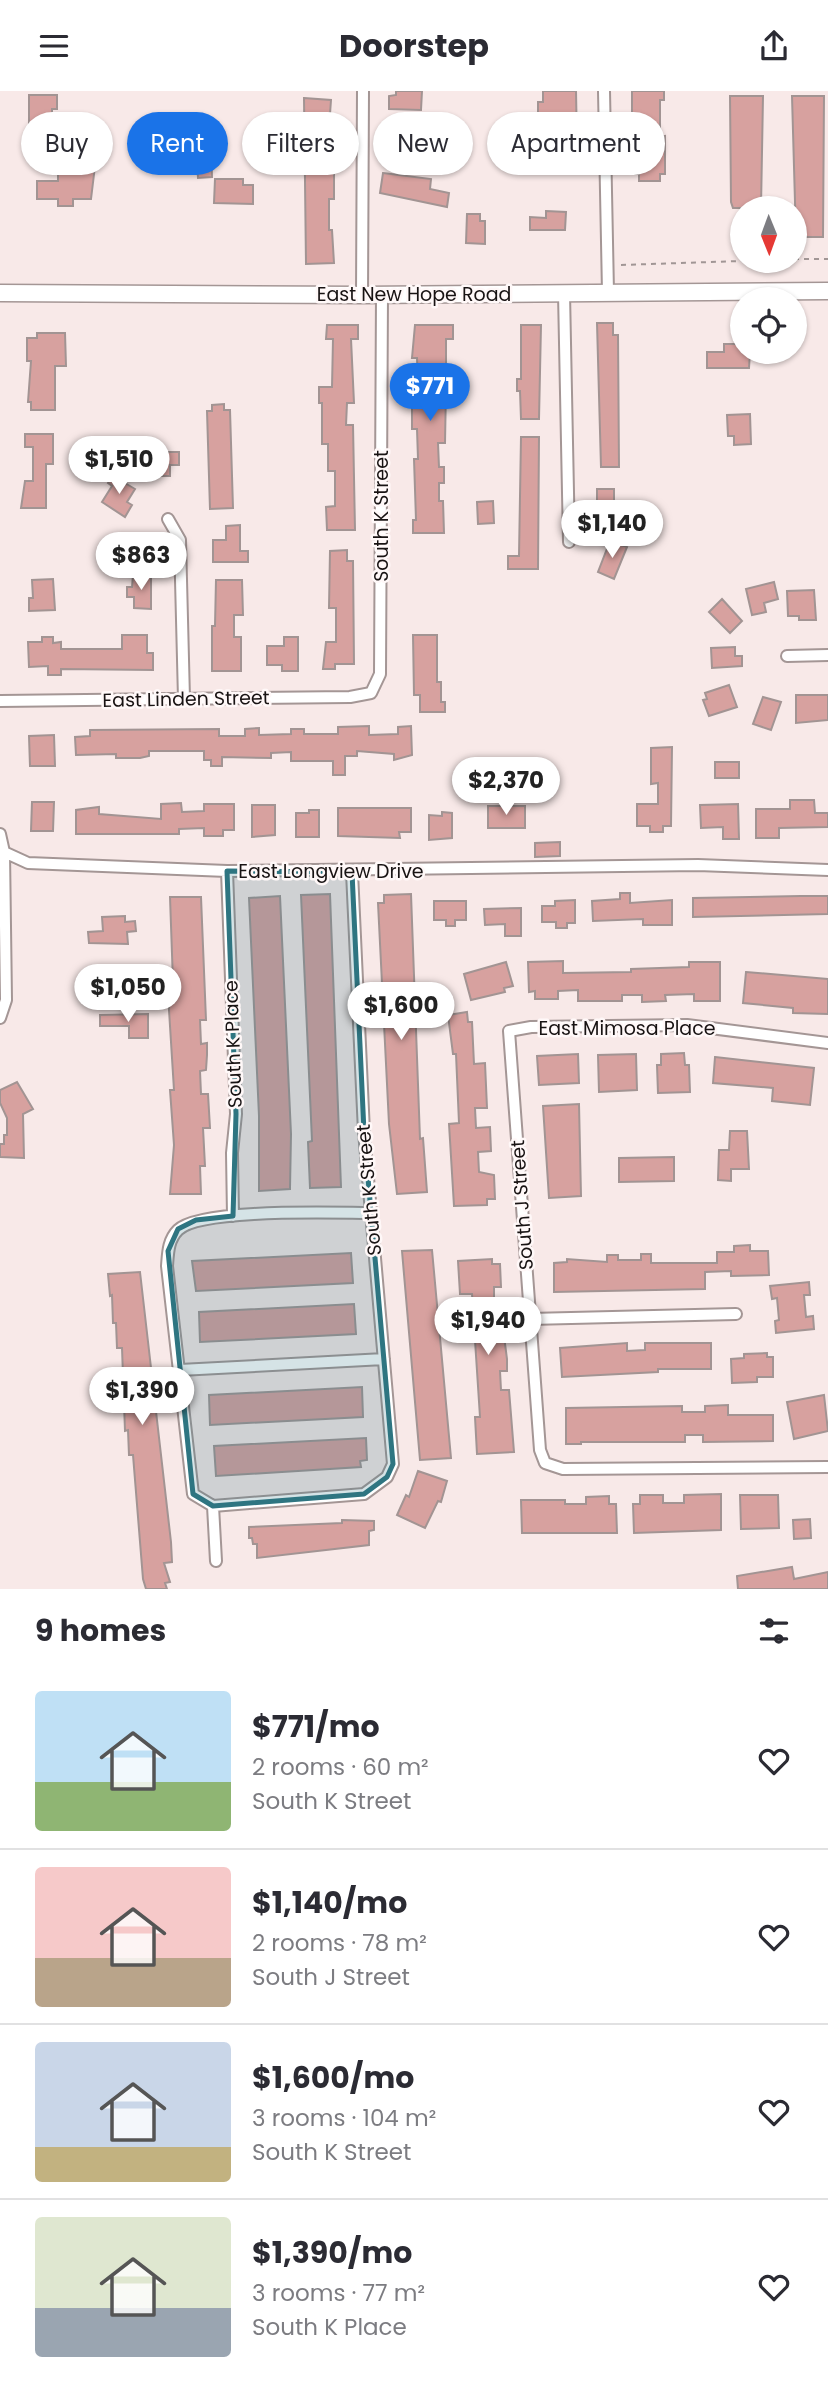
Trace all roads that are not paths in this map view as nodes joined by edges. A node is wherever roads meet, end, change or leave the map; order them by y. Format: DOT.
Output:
graph roads {
  1 [pos="363,91"];
  2 [pos="604,91"];
  3 [pos="828,291"];
  4 [pos="608,292"];
  5 [pos="0,293"];
  6 [pos="564,293"];
  7 [pos="362,295"];
  8 [pos="382,295"];
  9 [pos="168,519"];
  10 [pos="569,542"];
  11 [pos="828,655"];
  12 [pos="787,656"];
  13 [pos="371,693"];
  14 [pos="184,699"];
  15 [pos="0,701"];
  16 [pos="0,834"];
  17 [pos="4,852"];
  18 [pos="828,870"];
  19 [pos="226,871"];
  20 [pos="352,872"];
  21 [pos="0,1018"];
  22 [pos="509,1031"];
  23 [pos="828,1043"];
  24 [pos="370,1213"];
  25 [pos="233,1216"];
  26 [pos="736,1314"];
  27 [pos="530,1319"];
  28 [pos="384,1359"];
  29 [pos="180,1370"];
  30 [pos="828,1467"];
  31 [pos="212,1506"];
  32 [pos="216,1562"];
  1 -- 7 [label="street"];
  2 -- 4 [label="street"];
  3 -- 4 [label="street, East New Hope Road"];
  4 -- 6 [label="street, East New Hope Road"];
  5 -- 7 [label="street, East New Hope Road"];
  6 -- 8 [label="street, East New Hope Road"];
  6 -- 10 [label="street"];
  7 -- 8 [label="street, East New Hope Road"];
  8 -- 13 [label="street, South K Street"];
  9 -- 14 [label="street"];
  11 -- 12 [label="street"];
  13 -- 14 [label="street, East Linden Street"];
  14 -- 15 [label="street, East Linden Street"];
  16 -- 17 [label="street"];
  17 -- 19 [label="street, East Longview Drive"];
  17 -- 21 [label="street"];
  18 -- 20 [label="street, East Longview Drive"];
  19 -- 20 [label="street, East Longview Drive"];
  19 -- 25 [label="street, South K Place"];
  20 -- 24 [label="street, South K Street"];
  22 -- 23 [label="street, East Mimosa Place"];
  22 -- 27 [label="street, South J Street"];
  24 -- 25 [label="street"];
  24 -- 28 [label="street, South K Street"];
  25 -- 29 [label="street"];
  26 -- 27 [label="street"];
  27 -- 30 [label="street, South J Street"];
  28 -- 29 [label="street"];
  28 -- 31 [label="street, South K Street"];
  29 -- 31 [label="street"];
  31 -- 32 [label="street"];
}
